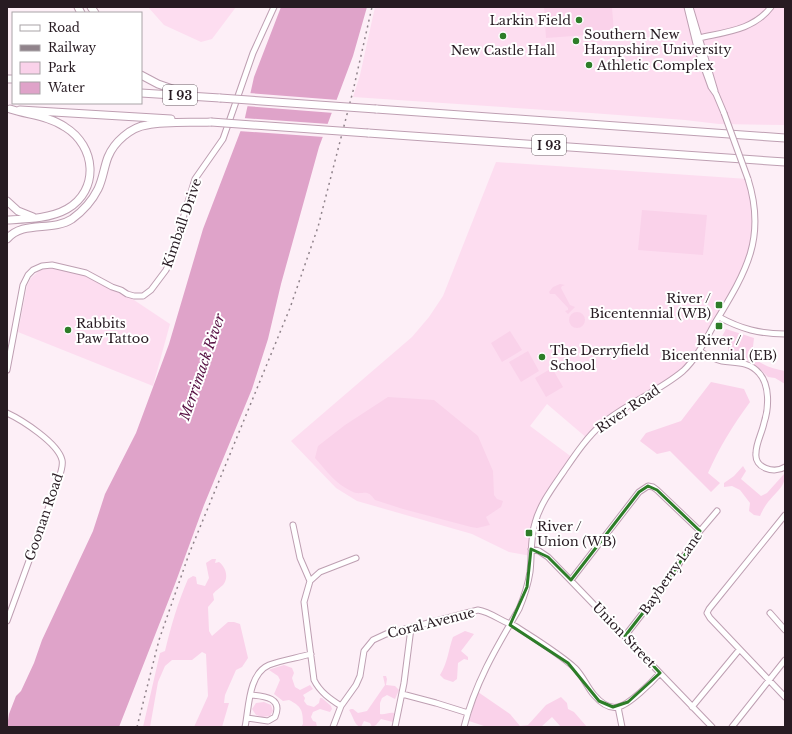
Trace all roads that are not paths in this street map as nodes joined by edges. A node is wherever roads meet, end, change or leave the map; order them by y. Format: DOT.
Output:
graph roads {
  1 [pos="274,7"];
  2 [pos="687,7"];
  3 [pos="690,7"];
  4 [pos="771,7"];
  5 [pos="699,38"];
  6 [pos="142,76"];
  7 [pos="142,93"];
  8 [pos="716,94"];
  9 [pos="202,97"];
  10 [pos="8,109"];
  11 [pos="211,122"];
  12 [pos="785,138"];
  13 [pos="785,162"];
  14 [pos="7,201"];
  15 [pos="37,218"];
  16 [pos="7,220"];
  17 [pos="7,229"];
  18 [pos="22,229"];
  19 [pos="7,239"];
  20 [pos="719,317"];
  21 [pos="785,334"];
  22 [pos="699,351"];
  23 [pos="7,370"];
  24 [pos="7,413"];
  25 [pos="785,467"];
  26 [pos="717,511"];
  27 [pos="785,515"];
  28 [pos="293,525"];
  29 [pos="700,531"];
  30 [pos="532,549"];
  31 [pos="356,558"];
  32 [pos="571,580"];
  33 [pos="310,581"];
  34 [pos="770,613"];
  35 [pos="7,621"];
  36 [pos="510,625"];
  37 [pos="411,628"];
  38 [pos="785,630"];
  39 [pos="625,636"];
  40 [pos="739,650"];
  41 [pos="311,654"];
  42 [pos="785,660"];
  43 [pos="660,673"];
  44 [pos="769,680"];
  45 [pos="402,694"];
  46 [pos="251,695"];
  47 [pos="785,697"];
  48 [pos="340,706"];
  49 [pos="692,706"];
  50 [pos="618,707"];
  51 [pos="468,713"];
  52 [pos="247,718"];
  53 [pos="245,727"];
  54 [pos="333,727"];
  55 [pos="396,727"];
  56 [pos="464,727"];
  57 [pos="622,727"];
  58 [pos="712,727"];
  59 [pos="732,727"];
  1 -- 23 [label="street, Kimball Drive"];
  2 -- 8 [label="street, River Road"];
  3 -- 5 [label="street, River Road"];
  4 -- 5 [label="street"];
  5 -- 8 [label="street, River Road"];
  6 -- 9 [label="highway"];
  7 -- 9 [label="highway, I 93"];
  8 -- 20 [label="street, River Road, bridge"];
  9 -- 12 [label="highway, I 93, bridge"];
  10 -- 11 [label="highway, I 93"];
  10 -- 15 [label="highway"];
  11 -- 13 [label="highway, I 93, bridge"];
  11 -- 18 [label="highway"];
  14 -- 15 [label="highway"];
  15 -- 16 [label="highway"];
  17 -- 18 [label="highway"];
  18 -- 19 [label="highway"];
  20 -- 21 [label="street"];
  20 -- 22 [label="street, River Road"];
  22 -- 25 [label="street"];
  22 -- 30 [label="street, River Road"];
  24 -- 35 [label="street, Goonan Road"];
  26 -- 29 [label="street, Bayberry Lane"];
  27 -- 40 [label="street"];
  28 -- 33 [label="street"];
  29 -- 32 [label="street"];
  29 -- 39 [label="street, Bayberry Lane"];
  30 -- 32 [label="street, Union Street"];
  30 -- 36 [label="street, River Road"];
  31 -- 33 [label="street"];
  32 -- 39 [label="street, Union Street"];
  33 -- 41 [label="street"];
  34 -- 38 [label="street"];
  36 -- 37 [label="street, Coral Avenue"];
  36 -- 50 [label="street, Coral Avenue"];
  36 -- 51 [label="street, River Road"];
  37 -- 45 [label="street"];
  37 -- 48 [label="street, Coral Avenue"];
  39 -- 43 [label="street, Union Street"];
  40 -- 44 [label="street"];
  40 -- 49 [label="street"];
  41 -- 46 [label="street"];
  41 -- 48 [label="street"];
  42 -- 44 [label="street"];
  43 -- 49 [label="street, Union Street"];
  43 -- 50 [label="street"];
  44 -- 47 [label="street"];
  44 -- 59 [label="street"];
  45 -- 51 [label="street"];
  45 -- 55 [label="street"];
  46 -- 52 [label="street"];
  46 -- 52 [label="street"];
  48 -- 54 [label="street, Coral Avenue"];
  49 -- 58 [label="street, Union Street"];
  50 -- 57 [label="street"];
  51 -- 56 [label="street, River Road"];
  52 -- 53 [label="street"];
}
